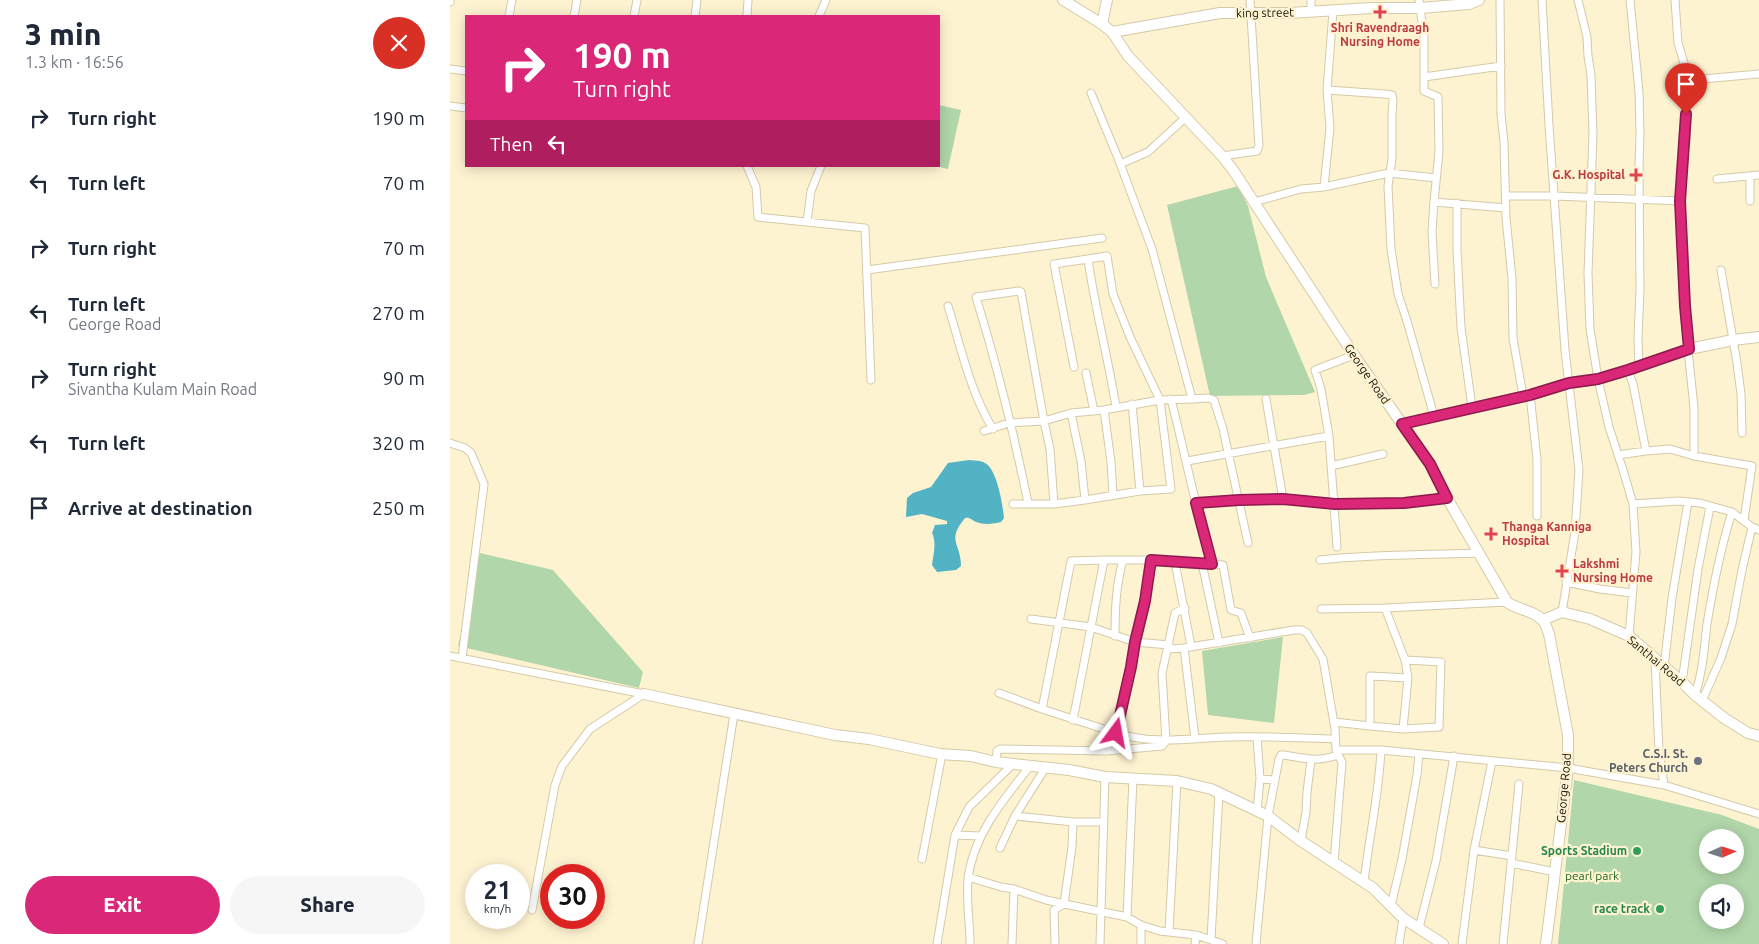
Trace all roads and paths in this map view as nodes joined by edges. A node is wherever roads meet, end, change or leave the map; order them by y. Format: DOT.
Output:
graph roads {
  1 [pos="512,0"];
  2 [pos="577,0"];
  3 [pos="637,0"];
  4 [pos="697,0"];
  5 [pos="745,0"];
  6 [pos="826,0"];
  7 [pos="1063,0"];
  8 [pos="1107,0"];
  9 [pos="1250,0"];
  10 [pos="1311,0"];
  11 [pos="1500,0"];
  12 [pos="1542,0"];
  13 [pos="1578,0"];
  14 [pos="1630,0"];
  15 [pos="1675,0"];
  16 [pos="1472,1"];
  17 [pos="1371,4"];
  18 [pos="1419,4"];
  19 [pos="1311,11"];
  20 [pos="1333,11"];
  21 [pos="1250,14"];
  22 [pos="509,15"];
  23 [pos="574,15"];
  24 [pos="634,15"];
  25 [pos="695,15"];
  26 [pos="747,15"];
  27 [pos="820,15"];
  28 [pos="1102,24"];
  29 [pos="1112,32"];
  30 [pos="1501,66"];
  31 [pos="450,69"];
  32 [pos="465,71"];
  33 [pos="1759,74"];
  34 [pos="1424,77"];
  35 [pos="1684,78"];
  36 [pos="1327,90"];
  37 [pos="1091,93"];
  38 [pos="450,106"];
  39 [pos="465,108"];
  40 [pos="1185,118"];
  41 [pos="1222,156"];
  42 [pos="1120,164"];
  43 [pos="748,167"];
  44 [pos="821,167"];
  45 [pos="1389,173"];
  46 [pos="1759,175"];
  47 [pos="1750,176"];
  48 [pos="1436,178"];
  49 [pos="1717,179"];
  50 [pos="1324,187"];
  51 [pos="1506,196"];
  52 [pos="1554,196"];
  53 [pos="1590,198"];
  54 [pos="1640,201"];
  55 [pos="1680,201"];
  56 [pos="1750,201"];
  57 [pos="1254,202"];
  58 [pos="1434,202"];
  59 [pos="1458,204"];
  60 [pos="1506,208"];
  61 [pos="807,222"];
  62 [pos="1102,238"];
  63 [pos="1088,259"];
  64 [pos="867,270"];
  65 [pos="1721,270"];
  66 [pos="1435,284"];
  67 [pos="948,306"];
  68 [pos="1759,337"];
  69 [pos="1733,340"];
  70 [pos="1689,349"];
  71 [pos="1354,355"];
  72 [pos="1639,366"];
  73 [pos="1074,367"];
  74 [pos="1628,370"];
  75 [pos="1086,373"];
  76 [pos="1598,379"];
  77 [pos="871,380"];
  78 [pos="1569,383"];
  79 [pos="1526,396"];
  80 [pos="1171,399"];
  81 [pos="1192,399"];
  82 [pos="1266,399"];
  83 [pos="1160,400"];
  84 [pos="1132,404"];
  85 [pos="1116,407"];
  86 [pos="1472,407"];
  87 [pos="1104,410"];
  88 [pos="1094,411"];
  89 [pos="1071,413"];
  90 [pos="1434,416"];
  91 [pos="1044,420"];
  92 [pos="1009,423"];
  93 [pos="1402,424"];
  94 [pos="992,429"];
  95 [pos="984,431"];
  96 [pos="1742,433"];
  97 [pos="1329,436"];
  98 [pos="450,443"];
  99 [pos="1274,446"];
  100 [pos="1646,451"];
  101 [pos="1228,454"];
  102 [pos="1383,454"];
  103 [pos="1618,455"];
  104 [pos="1694,456"];
  105 [pos="1187,460"];
  106 [pos="1331,466"];
  107 [pos="1140,490"];
  108 [pos="1113,495"];
  109 [pos="1447,498"];
  110 [pos="1283,499"];
  111 [pos="1085,500"];
  112 [pos="1239,500"];
  113 [pos="1688,502"];
  114 [pos="1028,503"];
  115 [pos="1196,503"];
  116 [pos="1013,504"];
  117 [pos="1054,504"];
  118 [pos="1335,504"];
  119 [pos="1632,504"];
  120 [pos="1710,507"];
  121 [pos="1732,512"];
  122 [pos="1537,516"];
  123 [pos="1744,520"];
  124 [pos="1756,528"];
  125 [pos="1248,543"];
  126 [pos="1337,547"];
  127 [pos="1479,553"];
  128 [pos="1104,560"];
  129 [pos="1123,560"];
  130 [pos="1151,560"];
  131 [pos="1320,560"];
  132 [pos="1176,562"];
  133 [pos="1202,563"];
  134 [pos="1212,564"];
  135 [pos="1566,582"];
  136 [pos="1632,592"];
  137 [pos="1507,602"];
  138 [pos="1185,608"];
  139 [pos="1321,608"];
  140 [pos="1385,608"];
  141 [pos="1562,612"];
  142 [pos="1031,619"];
  143 [pos="1543,620"];
  144 [pos="1059,624"];
  145 [pos="1091,627"];
  146 [pos="1115,636"];
  147 [pos="1629,636"];
  148 [pos="1250,638"];
  149 [pos="1135,642"];
  150 [pos="1219,643"];
  151 [pos="1168,647"];
  152 [pos="1187,647"];
  153 [pos="450,656"];
  154 [pos="462,658"];
  155 [pos="1655,659"];
  156 [pos="1405,660"];
  157 [pos="1664,667"];
  158 [pos="1408,678"];
  159 [pos="1682,682"];
  160 [pos="999,693"];
  161 [pos="644,694"];
  162 [pos="1698,698"];
  163 [pos="1042,709"];
  164 [pos="734,714"];
  165 [pos="1073,720"];
  166 [pos="1334,722"];
  167 [pos="1370,726"];
  168 [pos="1403,729"];
  169 [pos="1116,733"];
  170 [pos="1759,736"];
  171 [pos="1257,737"];
  172 [pos="1195,738"];
  173 [pos="1334,740"];
  174 [pos="1166,741"];
  175 [pos="1381,750"];
  176 [pos="1337,753"];
  177 [pos="942,754"];
  178 [pos="1419,754"];
  179 [pos="1454,756"];
  180 [pos="1312,760"];
  181 [pos="996,762"];
  182 [pos="1492,762"];
  183 [pos="1013,764"];
  184 [pos="1030,766"];
  185 [pos="1046,767"];
  186 [pos="1568,768"];
  187 [pos="1105,777"];
  188 [pos="1133,778"];
  189 [pos="1260,779"];
  190 [pos="1275,780"];
  191 [pos="1177,781"];
  192 [pos="1518,784"];
  193 [pos="1664,785"];
  194 [pos="1220,793"];
  195 [pos="1258,810"];
  196 [pos="1759,814"];
  197 [pos="1015,816"];
  198 [pos="1268,816"];
  199 [pos="1073,822"];
  200 [pos="1103,822"];
  201 [pos="955,835"];
  202 [pos="980,836"];
  203 [pos="1301,841"];
  204 [pos="1000,848"];
  205 [pos="1474,850"];
  206 [pos="922,859"];
  207 [pos="1512,859"];
  208 [pos="1334,863"];
  209 [pos="1555,872"];
  210 [pos="968,877"];
  211 [pos="1364,882"];
  212 [pos="1014,889"];
  213 [pos="1064,904"];
  214 [pos="1391,906"];
  215 [pos="532,910"];
  216 [pos="1102,912"];
  217 [pos="1127,917"];
  218 [pos="1404,918"];
  219 [pos="1141,925"];
  220 [pos="1420,928"];
  221 [pos="1169,932"];
  222 [pos="1196,935"];
  223 [pos="1211,939"];
  224 [pos="1429,940"];
  225 [pos="698,944"];
  226 [pos="938,944"];
  227 [pos="970,944"];
  228 [pos="1012,944"];
  229 [pos="1055,944"];
  230 [pos="1100,944"];
  231 [pos="1141,944"];
  232 [pos="1195,944"];
  233 [pos="1223,944"];
  234 [pos="1256,944"];
  235 [pos="1399,944"];
  236 [pos="1443,944"];
  237 [pos="1462,944"];
  238 [pos="1503,944"];
  239 [pos="1546,944"];
  1 -- 22 [label="street"];
  2 -- 23 [label="street"];
  3 -- 24 [label="street"];
  4 -- 25 [label="street"];
  5 -- 26 [label="street"];
  6 -- 27 [label="street"];
  7 -- 28 [label="street, George Road"];
  8 -- 28 [label="street"];
  9 -- 21 [label="street"];
  10 -- 19 [label="street"];
  11 -- 30 [label="street"];
  12 -- 52 [label="street"];
  13 -- 53 [label="street"];
  14 -- 54 [label="street"];
  15 -- 35 [label="street"];
  16 -- 18 [label="street, king street"];
  17 -- 18 [label="street, king street"];
  17 -- 20 [label="street, king street"];
  18 -- 34 [label="street"];
  19 -- 20 [label="street, king street"];
  19 -- 21 [label="street, king street"];
  20 -- 36 [label="street"];
  21 -- 29 [label="street, king street"];
  21 -- 41 [label="street"];
  28 -- 29 [label="street, George Road"];
  29 -- 40 [label="street, George Road"];
  30 -- 34 [label="street"];
  30 -- 51 [label="street"];
  31 -- 32 [label="street"];
  33 -- 35 [label="street"];
  34 -- 48 [label="street"];
  35 -- 55 [label="street"];
  36 -- 45 [label="street"];
  36 -- 50 [label="street"];
  37 -- 42 [label="street"];
  38 -- 39 [label="street"];
  40 -- 41 [label="street, George Road"];
  40 -- 42 [label="street"];
  41 -- 57 [label="street, George Road"];
  42 -- 81 [label="street"];
  43 -- 61 [label="street"];
  44 -- 61 [label="street"];
  45 -- 48 [label="street"];
  45 -- 50 [label="street"];
  45 -- 90 [label="street"];
  46 -- 47 [label="street"];
  47 -- 49 [label="street"];
  47 -- 56 [label="street"];
  48 -- 58 [label="street"];
  50 -- 57 [label="street"];
  51 -- 52 [label="street"];
  51 -- 60 [label="street"];
  52 -- 53 [label="street"];
  52 -- 78 [label="street"];
  53 -- 54 [label="street"];
  53 -- 76 [label="street"];
  54 -- 55 [label="street"];
  54 -- 72 [label="street"];
  55 -- 70 [label="street"];
  57 -- 71 [label="street, George Road"];
  58 -- 59 [label="street"];
  58 -- 66 [label="street"];
  59 -- 60 [label="street"];
  59 -- 86 [label="street"];
  60 -- 79 [label="street"];
  61 -- 64 [label="street"];
  62 -- 64 [label="street"];
  63 -- 73 [label="street"];
  63 -- 83 [label="street"];
  63 -- 85 [label="street"];
  64 -- 77 [label="street"];
  65 -- 69 [label="street"];
  67 -- 94 [label="street"];
  68 -- 69 [label="street"];
  69 -- 70 [label="street"];
  69 -- 96 [label="street"];
  70 -- 72 [label="street"];
  70 -- 104 [label="street"];
  71 -- 93 [label="street, George Road"];
  71 -- 97 [label="street"];
  72 -- 74 [label="street"];
  74 -- 76 [label="street"];
  74 -- 100 [label="street"];
  75 -- 88 [label="street"];
  76 -- 78 [label="street"];
  76 -- 103 [label="street"];
  78 -- 79 [label="street"];
  78 -- 135 [label="street"];
  79 -- 86 [label="street"];
  79 -- 122 [label="street"];
  80 -- 81 [label="street"];
  80 -- 83 [label="street"];
  80 -- 105 [label="street"];
  81 -- 101 [label="street"];
  82 -- 99 [label="street"];
  83 -- 84 [label="street"];
  83 -- 107 [label="street"];
  84 -- 85 [label="street"];
  84 -- 107 [label="street"];
  85 -- 87 [label="street"];
  86 -- 90 [label="street"];
  87 -- 88 [label="street"];
  87 -- 108 [label="street"];
  88 -- 89 [label="street"];
  89 -- 91 [label="street"];
  89 -- 111 [label="street"];
  90 -- 93 [label="street"];
  91 -- 92 [label="street"];
  91 -- 92 [label="street"];
  91 -- 117 [label="street"];
  92 -- 94 [label="street"];
  92 -- 114 [label="street"];
  93 -- 109 [label="street, George Road"];
  94 -- 95 [label="street"];
  97 -- 99 [label="street"];
  97 -- 106 [label="street"];
  98 -- 154 [label="street"];
  99 -- 101 [label="street"];
  99 -- 110 [label="street"];
  100 -- 103 [label="street"];
  100 -- 104 [label="street"];
  101 -- 105 [label="street"];
  101 -- 112 [label="street"];
  102 -- 106 [label="street"];
  103 -- 119 [label="street"];
  104 -- 123 [label="street"];
  105 -- 115 [label="street"];
  106 -- 118 [label="street"];
  107 -- 108 [label="street"];
  108 -- 111 [label="street"];
  109 -- 118 [label="street"];
  109 -- 127 [label="street, George Road"];
  110 -- 112 [label="street"];
  110 -- 118 [label="street"];
  111 -- 117 [label="street"];
  112 -- 115 [label="street"];
  112 -- 125 [label="street"];
  113 -- 119 [label="street"];
  113 -- 120 [label="street"];
  113 -- 157 [label="street"];
  114 -- 116 [label="street"];
  114 -- 117 [label="street"];
  115 -- 134 [label="street"];
  118 -- 126 [label="street"];
  119 -- 136 [label="street"];
  120 -- 121 [label="street"];
  120 -- 159 [label="street"];
  121 -- 123 [label="street"];
  121 -- 162 [label="street"];
  123 -- 124 [label="street"];
  124 -- 162 [label="street"];
  127 -- 131 [label="street"];
  127 -- 137 [label="street, George Road"];
  128 -- 129 [label="street"];
  128 -- 144 [label="street"];
  128 -- 145 [label="street"];
  129 -- 130 [label="street"];
  129 -- 146 [label="street"];
  130 -- 132 [label="street"];
  130 -- 149 [label="street"];
  132 -- 133 [label="street"];
  132 -- 138 [label="street"];
  133 -- 134 [label="street"];
  133 -- 150 [label="street"];
  134 -- 148 [label="street"];
  135 -- 136 [label="street"];
  135 -- 141 [label="street"];
  136 -- 147 [label="street"];
  137 -- 140 [label="street"];
  137 -- 143 [label="street"];
  138 -- 151 [label="street"];
  138 -- 152 [label="street"];
  139 -- 140 [label="street"];
  140 -- 156 [label="street"];
  141 -- 143 [label="street"];
  141 -- 147 [label="street, Santhai Road"];
  142 -- 144 [label="street"];
  143 -- 186 [label="street, George Road"];
  144 -- 145 [label="street"];
  144 -- 163 [label="street"];
  145 -- 146 [label="street"];
  145 -- 165 [label="street"];
  146 -- 149 [label="street"];
  147 -- 155 [label="street, Santhai Road"];
  148 -- 150 [label="street"];
  148 -- 166 [label="street"];
  149 -- 151 [label="street"];
  149 -- 169 [label="street"];
  150 -- 152 [label="street"];
  151 -- 152 [label="street"];
  151 -- 174 [label="street"];
  152 -- 172 [label="street"];
  153 -- 154 [label="street"];
  154 -- 161 [label="street"];
  155 -- 157 [label="street, Santhai Road"];
  155 -- 193 [label="street"];
  156 -- 158 [label="street"];
  156 -- 168 [label="street"];
  157 -- 159 [label="street, Santhai Road"];
  158 -- 167 [label="street"];
  158 -- 168 [label="street"];
  159 -- 162 [label="street, Santhai Road"];
  160 -- 163 [label="street"];
  161 -- 164 [label="street"];
  161 -- 215 [label="street"];
  162 -- 170 [label="street, Santhai Road"];
  163 -- 165 [label="street"];
  164 -- 177 [label="street"];
  164 -- 225 [label="street"];
  165 -- 169 [label="street"];
  166 -- 167 [label="street"];
  166 -- 173 [label="street"];
  167 -- 168 [label="street"];
  169 -- 174 [label="street"];
  171 -- 172 [label="street"];
  171 -- 173 [label="street"];
  171 -- 189 [label="street"];
  172 -- 174 [label="street"];
  173 -- 176 [label="street"];
  174 -- 181 [label="street"];
  175 -- 176 [label="street"];
  175 -- 178 [label="street"];
  175 -- 211 [label="street"];
  176 -- 180 [label="street"];
  176 -- 208 [label="street"];
  177 -- 181 [label="street"];
  177 -- 206 [label="street"];
  178 -- 179 [label="street"];
  178 -- 214 [label="street"];
  179 -- 182 [label="street"];
  179 -- 220 [label="street"];
  180 -- 190 [label="street"];
  180 -- 203 [label="street"];
  181 -- 183 [label="street"];
  182 -- 186 [label="street"];
  182 -- 205 [label="street"];
  183 -- 184 [label="street"];
  183 -- 201 [label="street"];
  184 -- 185 [label="street"];
  184 -- 202 [label="street"];
  185 -- 187 [label="street"];
  185 -- 197 [label="street"];
  186 -- 193 [label="street"];
  186 -- 209 [label="street, George Road"];
  187 -- 188 [label="street"];
  187 -- 200 [label="street"];
  188 -- 191 [label="street"];
  188 -- 217 [label="street"];
  189 -- 190 [label="street"];
  189 -- 195 [label="street"];
  190 -- 198 [label="street"];
  191 -- 194 [label="street"];
  191 -- 221 [label="street"];
  192 -- 207 [label="street"];
  193 -- 196 [label="street"];
  194 -- 195 [label="street"];
  194 -- 223 [label="street"];
  195 -- 198 [label="street"];
  197 -- 199 [label="street"];
  197 -- 204 [label="street"];
  198 -- 203 [label="street"];
  198 -- 234 [label="street"];
  199 -- 200 [label="street"];
  199 -- 213 [label="street"];
  200 -- 216 [label="street"];
  201 -- 202 [label="street"];
  201 -- 226 [label="street"];
  202 -- 210 [label="street"];
  203 -- 208 [label="street"];
  205 -- 207 [label="street"];
  205 -- 237 [label="street"];
  207 -- 209 [label="street"];
  207 -- 238 [label="street"];
  208 -- 211 [label="street"];
  209 -- 239 [label="street, George Road"];
  210 -- 212 [label="street"];
  210 -- 227 [label="street"];
  211 -- 214 [label="street"];
  212 -- 213 [label="street"];
  212 -- 228 [label="street"];
  213 -- 216 [label="street"];
  213 -- 229 [label="street"];
  214 -- 218 [label="street"];
  216 -- 217 [label="street"];
  216 -- 230 [label="street"];
  217 -- 219 [label="street"];
  218 -- 220 [label="street"];
  218 -- 235 [label="street"];
  219 -- 221 [label="street"];
  219 -- 231 [label="street"];
  220 -- 224 [label="street"];
  221 -- 222 [label="street"];
  222 -- 223 [label="street"];
  222 -- 232 [label="street"];
  223 -- 233 [label="street"];
  224 -- 236 [label="street"];
}
